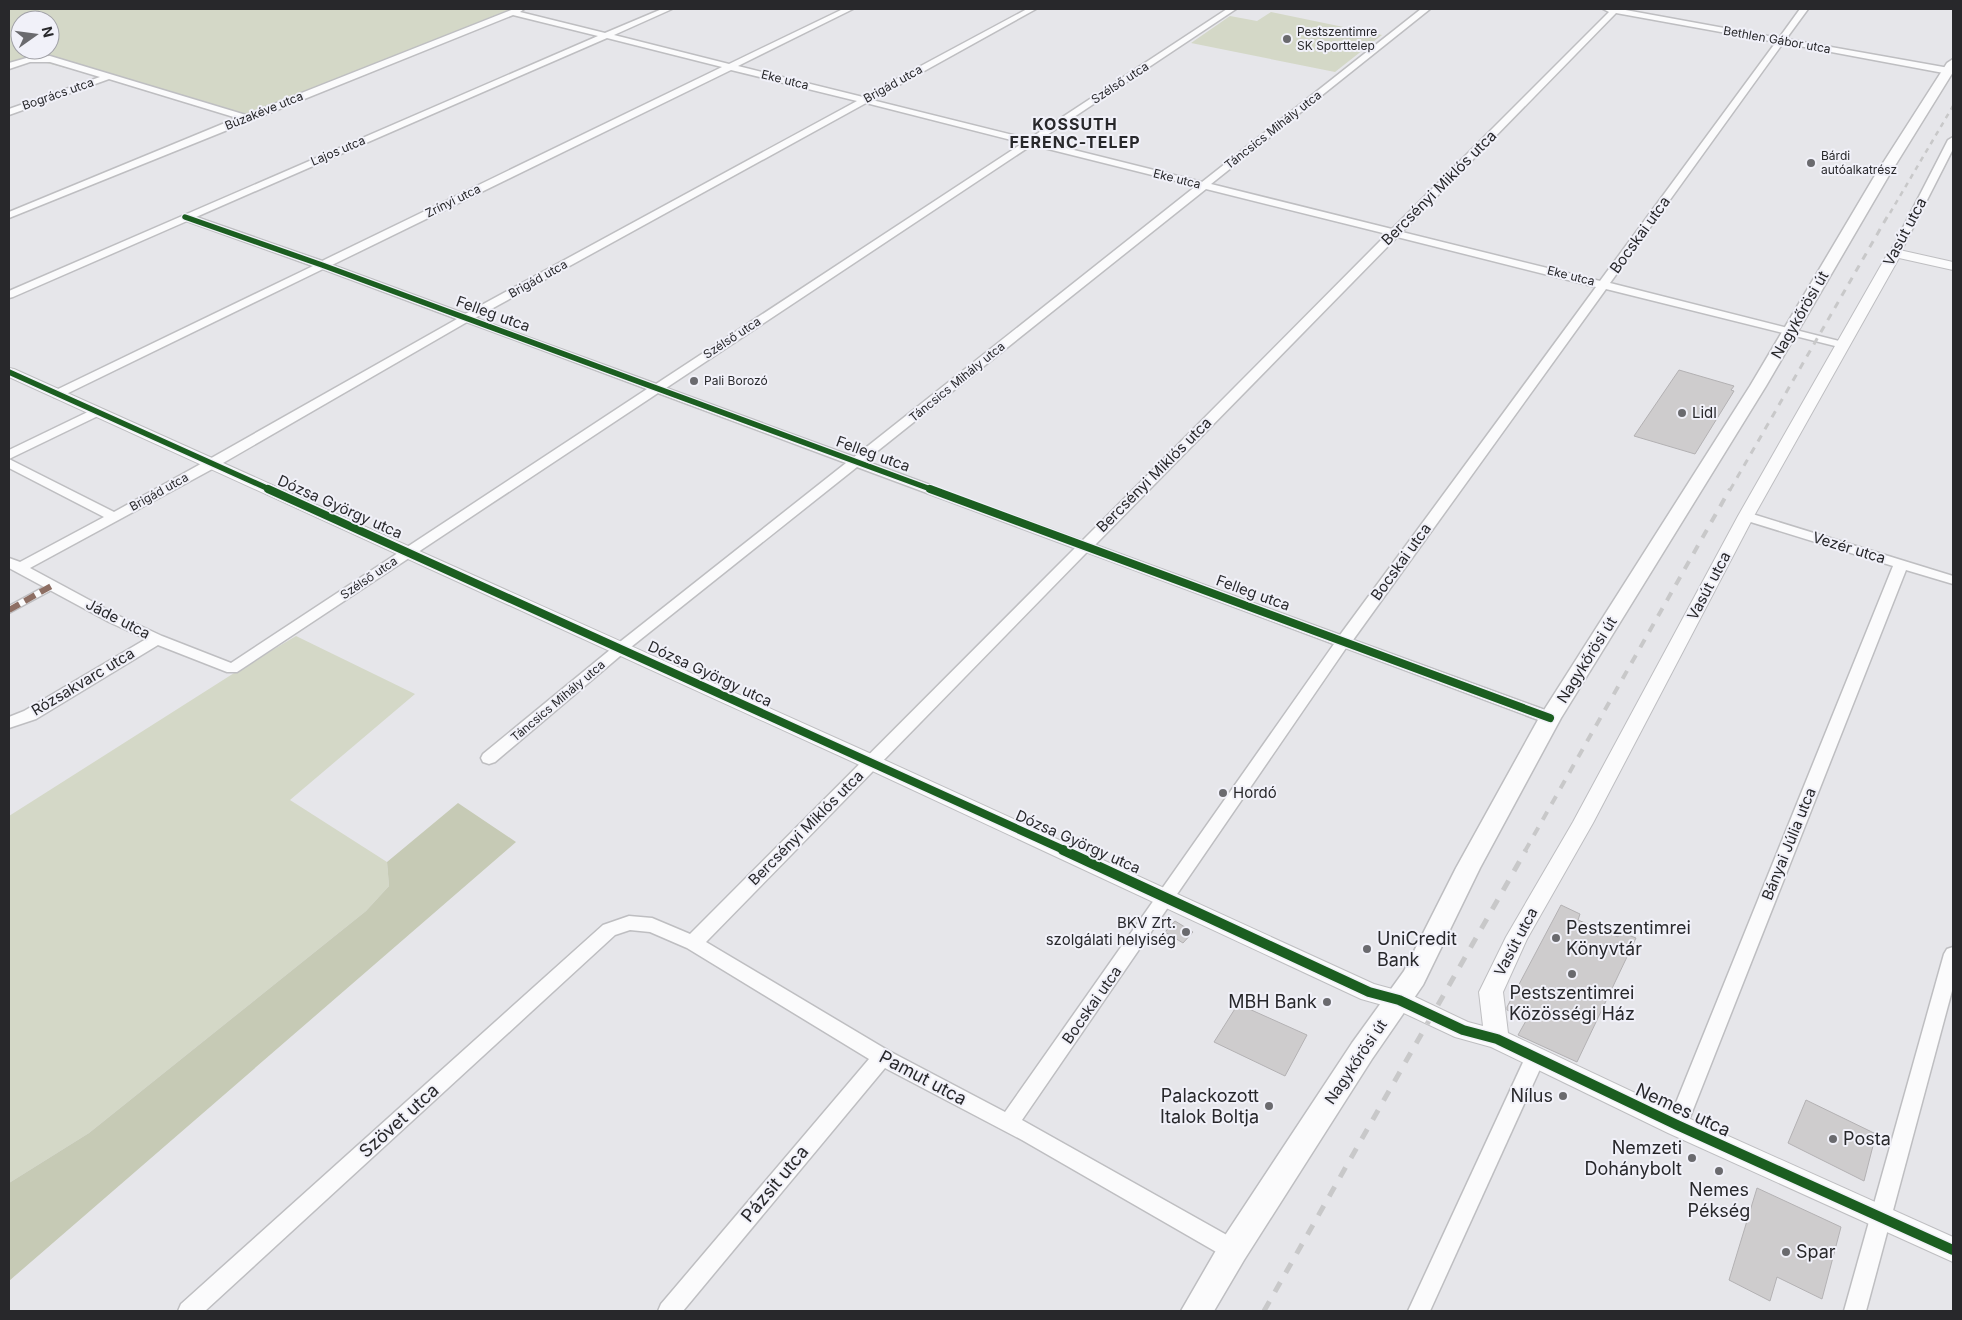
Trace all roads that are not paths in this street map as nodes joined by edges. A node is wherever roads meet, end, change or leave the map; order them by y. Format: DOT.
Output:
graph roads {
  1 [pos="668,9"];
  2 [pos="849,9"];
  3 [pos="1032,9"];
  4 [pos="1232,9"];
  5 [pos="1426,9"];
  6 [pos="1612,9"];
  7 [pos="1804,9"];
  8 [pos="516,10"];
  9 [pos="607,35"];
  10 [pos="1781,41"];
  11 [pos="9,66"];
  12 [pos="729,66"];
  13 [pos="1951,67"];
  14 [pos="107,77"];
  15 [pos="864,100"];
  16 [pos="9,112"];
  17 [pos="246,118"];
  18 [pos="1953,140"];
  19 [pos="1029,143"];
  20 [pos="1203,185"];
  21 [pos="9,215"];
  22 [pos="185,217"];
  23 [pos="1394,233"];
  24 [pos="1895,253"];
  25 [pos="322,265"];
  26 [pos="1953,266"];
  27 [pos="1605,284"];
  28 [pos="9,295"];
  29 [pos="466,318"];
  30 [pos="1790,331"];
  31 [pos="1843,345"];
  32 [pos="9,372"];
  33 [pos="655,388"];
  34 [pos="58,394"];
  35 [pos="96,412"];
  36 [pos="9,455"];
  37 [pos="856,462"];
  38 [pos="9,463"];
  39 [pos="211,464"];
  40 [pos="114,516"];
  41 [pos="1746,516"];
  42 [pos="1084,546"];
  43 [pos="406,553"];
  44 [pos="1901,564"];
  45 [pos="14,565"];
  46 [pos="1953,580"];
  47 [pos="53,585"];
  48 [pos="9,610"];
  49 [pos="157,639"];
  50 [pos="1344,641"];
  51 [pos="621,648"];
  52 [pos="232,669"];
  53 [pos="1550,718"];
  54 [pos="9,722"];
  55 [pos="490,758"];
  56 [pos="870,763"];
  57 [pos="1167,897"];
  58 [pos="609,930"];
  59 [pos="693,942"];
  60 [pos="1953,954"];
  61 [pos="1399,1000"];
  62 [pos="1497,1039"];
  63 [pos="882,1057"];
  64 [pos="1535,1058"];
  65 [pos="1009,1123"];
  66 [pos="1677,1125"];
  67 [pos="1880,1218"];
  68 [pos="1233,1250"];
  69 [pos="1953,1250"];
  70 [pos="189,1311"];
  71 [pos="669,1311"];
  72 [pos="1196,1311"];
  73 [pos="1419,1311"];
  74 [pos="1855,1311"];
  1 -- 9 [label="street, Lajos utca"];
  2 -- 12 [label="street, Zrínyi utca"];
  3 -- 15 [label="street, Brigád utca"];
  4 -- 19 [label="street, Szélső utca"];
  5 -- 20 [label="street, Táncsics Mihály utca"];
  6 -- 10 [label="street, Bethlen Gábor utca"];
  6 -- 23 [label="street, Bercsényi Miklós utca"];
  7 -- 10 [label="street, Bocskai utca"];
  8 -- 9 [label="street, Eke utca"];
  8 -- 17 [label="street, Búzakéve utca"];
  9 -- 12 [label="street, Eke utca"];
  9 -- 22 [label="street, Lajos utca"];
  10 -- 13 [label="street, Bethlen Gábor utca"];
  10 -- 27 [label="street, Bocskai utca"];
  11 -- 14 [label="street"];
  12 -- 15 [label="street, Eke utca"];
  12 -- 25 [label="street, Zrínyi utca"];
  13 -- 30 [label="main road, Nagykőrösi út"];
  14 -- 16 [label="street, Bogrács utca"];
  14 -- 17 [label="street"];
  15 -- 19 [label="street, Eke utca"];
  15 -- 29 [label="street, Brigád utca"];
  17 -- 21 [label="street, Búzakéve utca"];
  18 -- 24 [label="street, Vasút utca"];
  19 -- 20 [label="street, Eke utca"];
  19 -- 33 [label="street, Szélső utca"];
  20 -- 23 [label="street, Eke utca"];
  20 -- 37 [label="street, Táncsics Mihály utca"];
  22 -- 25 [label="street, Felleg utca"];
  22 -- 28 [label="street, Lajos utca"];
  23 -- 27 [label="street, Eke utca"];
  23 -- 42 [label="street, Bercsényi Miklós utca"];
  24 -- 26 [label="street"];
  24 -- 31 [label="street, Vasút utca"];
  25 -- 29 [label="street, Felleg utca"];
  25 -- 34 [label="street, Zrínyi utca"];
  27 -- 30 [label="street, Eke utca"];
  27 -- 50 [label="street, Bocskai utca"];
  29 -- 33 [label="street, Felleg utca"];
  29 -- 39 [label="street, Brigád utca"];
  30 -- 31 [label="street, Eke utca"];
  30 -- 53 [label="main road, Nagykőrösi út"];
  31 -- 41 [label="street, Vasút utca"];
  32 -- 34 [label="street, Dózsa György utca"];
  33 -- 37 [label="street, Felleg utca"];
  33 -- 43 [label="street, Szélső utca"];
  34 -- 35 [label="street, Dózsa György utca"];
  35 -- 36 [label="street"];
  35 -- 39 [label="street, Dózsa György utca"];
  37 -- 42 [label="street, Felleg utca"];
  37 -- 51 [label="street, Táncsics Mihály utca"];
  38 -- 40 [label="street"];
  39 -- 40 [label="street, Brigád utca"];
  39 -- 43 [label="street, Dózsa György utca"];
  40 -- 45 [label="street, Brigád utca"];
  41 -- 44 [label="street, Vezér utca"];
  41 -- 62 [label="street, Vasút utca"];
  42 -- 50 [label="street, Felleg utca"];
  42 -- 56 [label="street, Bercsényi Miklós utca"];
  43 -- 51 [label="street, Dózsa György utca"];
  43 -- 52 [label="street, Szélső utca"];
  44 -- 46 [label="street, Vezér utca"];
  44 -- 66 [label="street, Bányai Júlia utca"];
  45 -- 47 [label="street, Jáde utca"];
  47 -- 48 [label="street"];
  47 -- 49 [label="street, Jáde utca"];
  49 -- 52 [label="street, Jáde utca"];
  49 -- 54 [label="street, Rózsakvarc utca"];
  50 -- 53 [label="street, Felleg utca"];
  50 -- 57 [label="street, Bocskai utca"];
  51 -- 55 [label="street, Táncsics Mihály utca"];
  51 -- 56 [label="street, Dózsa György utca"];
  53 -- 61 [label="main road, Nagykőrösi út"];
  56 -- 57 [label="street, Dózsa György utca"];
  56 -- 59 [label="street, Bercsényi Miklós utca"];
  57 -- 61 [label="street, Dózsa György utca"];
  57 -- 65 [label="street, Bocskai utca"];
  58 -- 59 [label="street, Pamut utca"];
  58 -- 70 [label="street, Szövet utca"];
  59 -- 63 [label="street, Pamut utca"];
  60 -- 67 [label="street"];
  61 -- 62 [label="street, Nemes utca"];
  61 -- 68 [label="main road, Nagykőrösi út"];
  62 -- 64 [label="street, Nemes utca"];
  63 -- 65 [label="street, Pamut utca"];
  63 -- 71 [label="street, Pázsit utca"];
  64 -- 66 [label="street, Nemes utca"];
  64 -- 73 [label="street"];
  65 -- 68 [label="street, Pamut utca"];
  66 -- 67 [label="street, Nemes utca"];
  67 -- 69 [label="street, Nemes utca"];
  67 -- 74 [label="street"];
  68 -- 72 [label="main road, Nagykőrösi út"];
}
